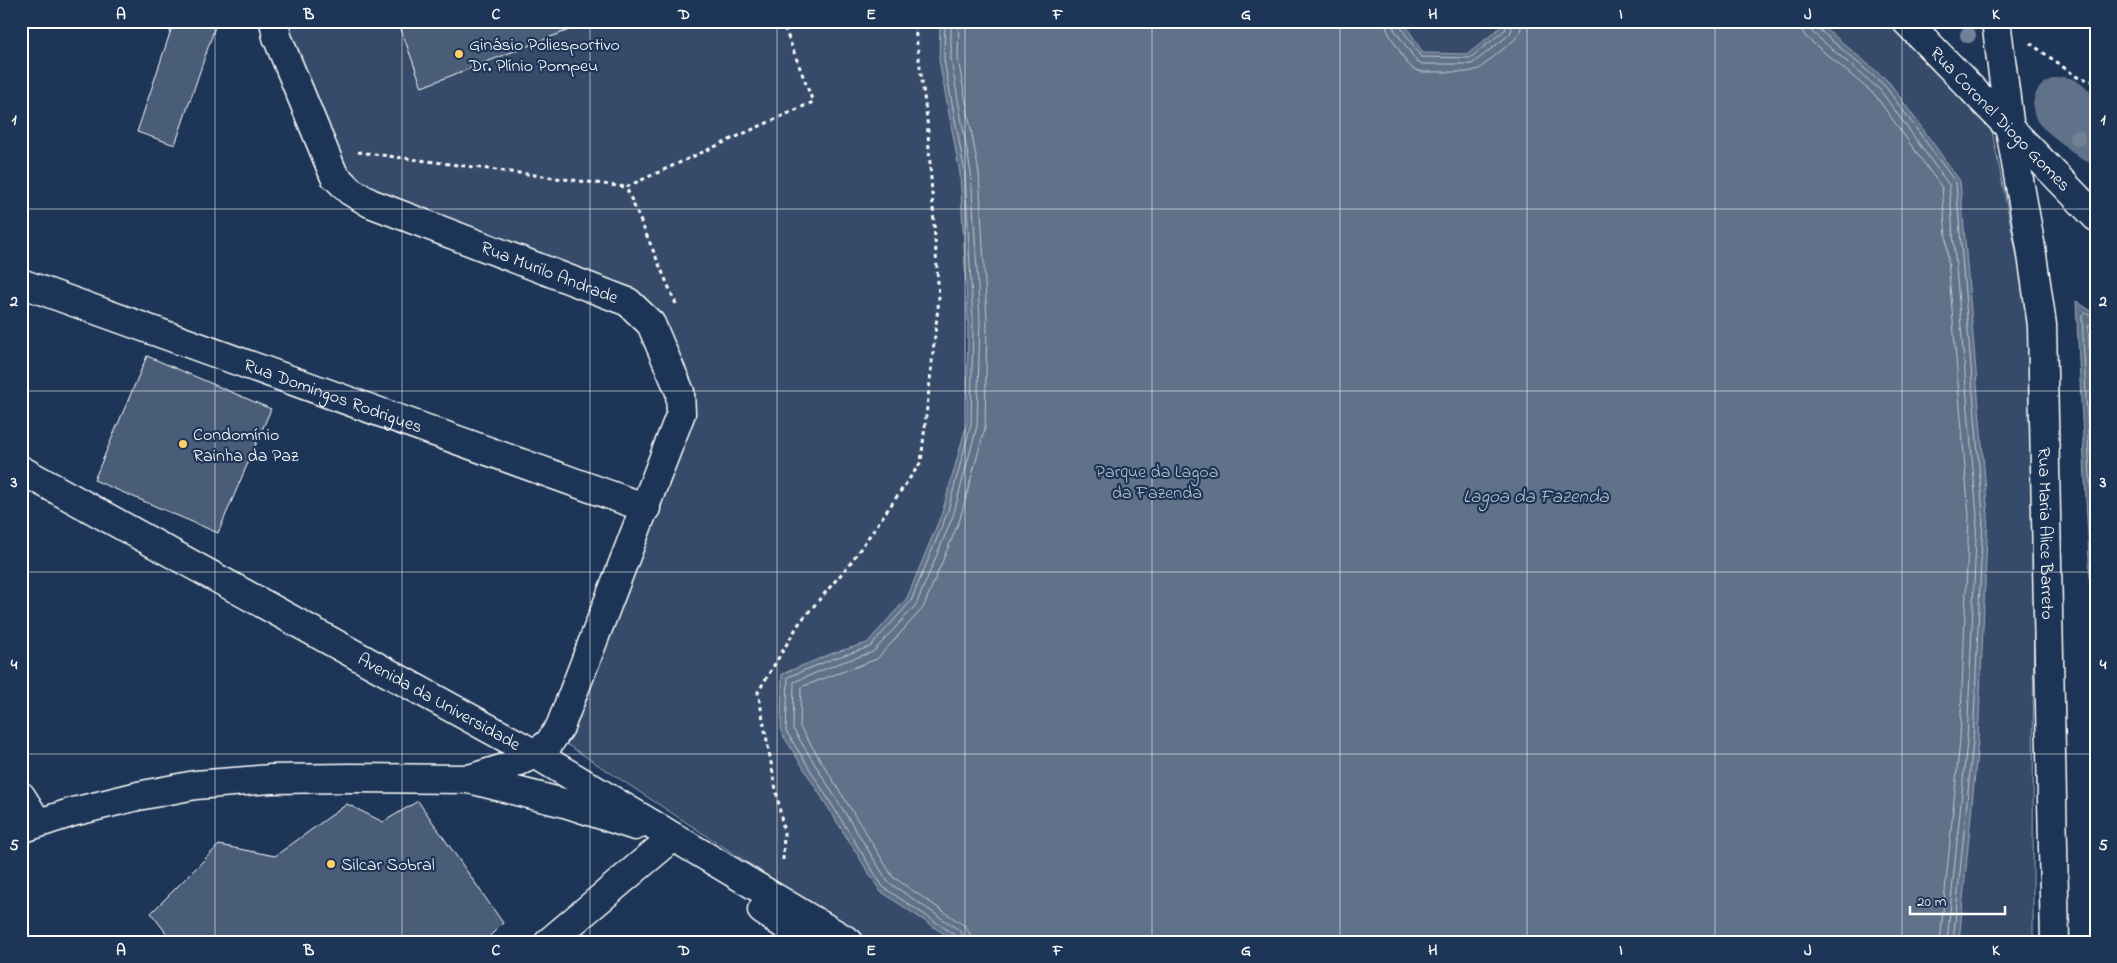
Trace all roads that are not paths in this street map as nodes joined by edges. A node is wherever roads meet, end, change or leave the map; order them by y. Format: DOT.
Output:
graph roads {
  1 [pos="274,21"];
  2 [pos="1906,21"];
  3 [pos="1996,21"];
  4 [pos="2010,128"];
  5 [pos="2096,217"];
  6 [pos="21,283"];
  7 [pos="21,470"];
  8 [pos="646,508"];
  9 [pos="535,754"];
  10 [pos="468,779"];
  11 [pos="21,796"];
  12 [pos="30,826"];
  13 [pos="665,844"];
  14 [pos="549,942"];
  15 [pos="810,942"];
  16 [pos="850,942"];
  17 [pos="2055,942"];
  1 -- 8 [label="street, Rua Murilo Andrade"];
  2 -- 4 [label="street, Rua Coronel Diogo Gomes"];
  3 -- 4 [label="street, Rua Maria Alice Barreto"];
  4 -- 5 [label="street, Rua Coronel Diogo Gomes"];
  4 -- 17 [label="street, Rua Maria Alice Barreto"];
  6 -- 8 [label="street, Rua Domingos Rodrigues"];
  7 -- 9 [label="street, Avenida da Universidade"];
  8 -- 9 [label="street, Rua Murilo Andrade"];
  9 -- 10 [label="street, Rua Murilo Andrade"];
  9 -- 16 [label="street, Avenida da Universidade"];
  10 -- 12 [label="street"];
  10 -- 13 [label="street"];
  11 -- 12 [label="street"];
  13 -- 14 [label="street"];
  13 -- 15 [label="street"];
}
